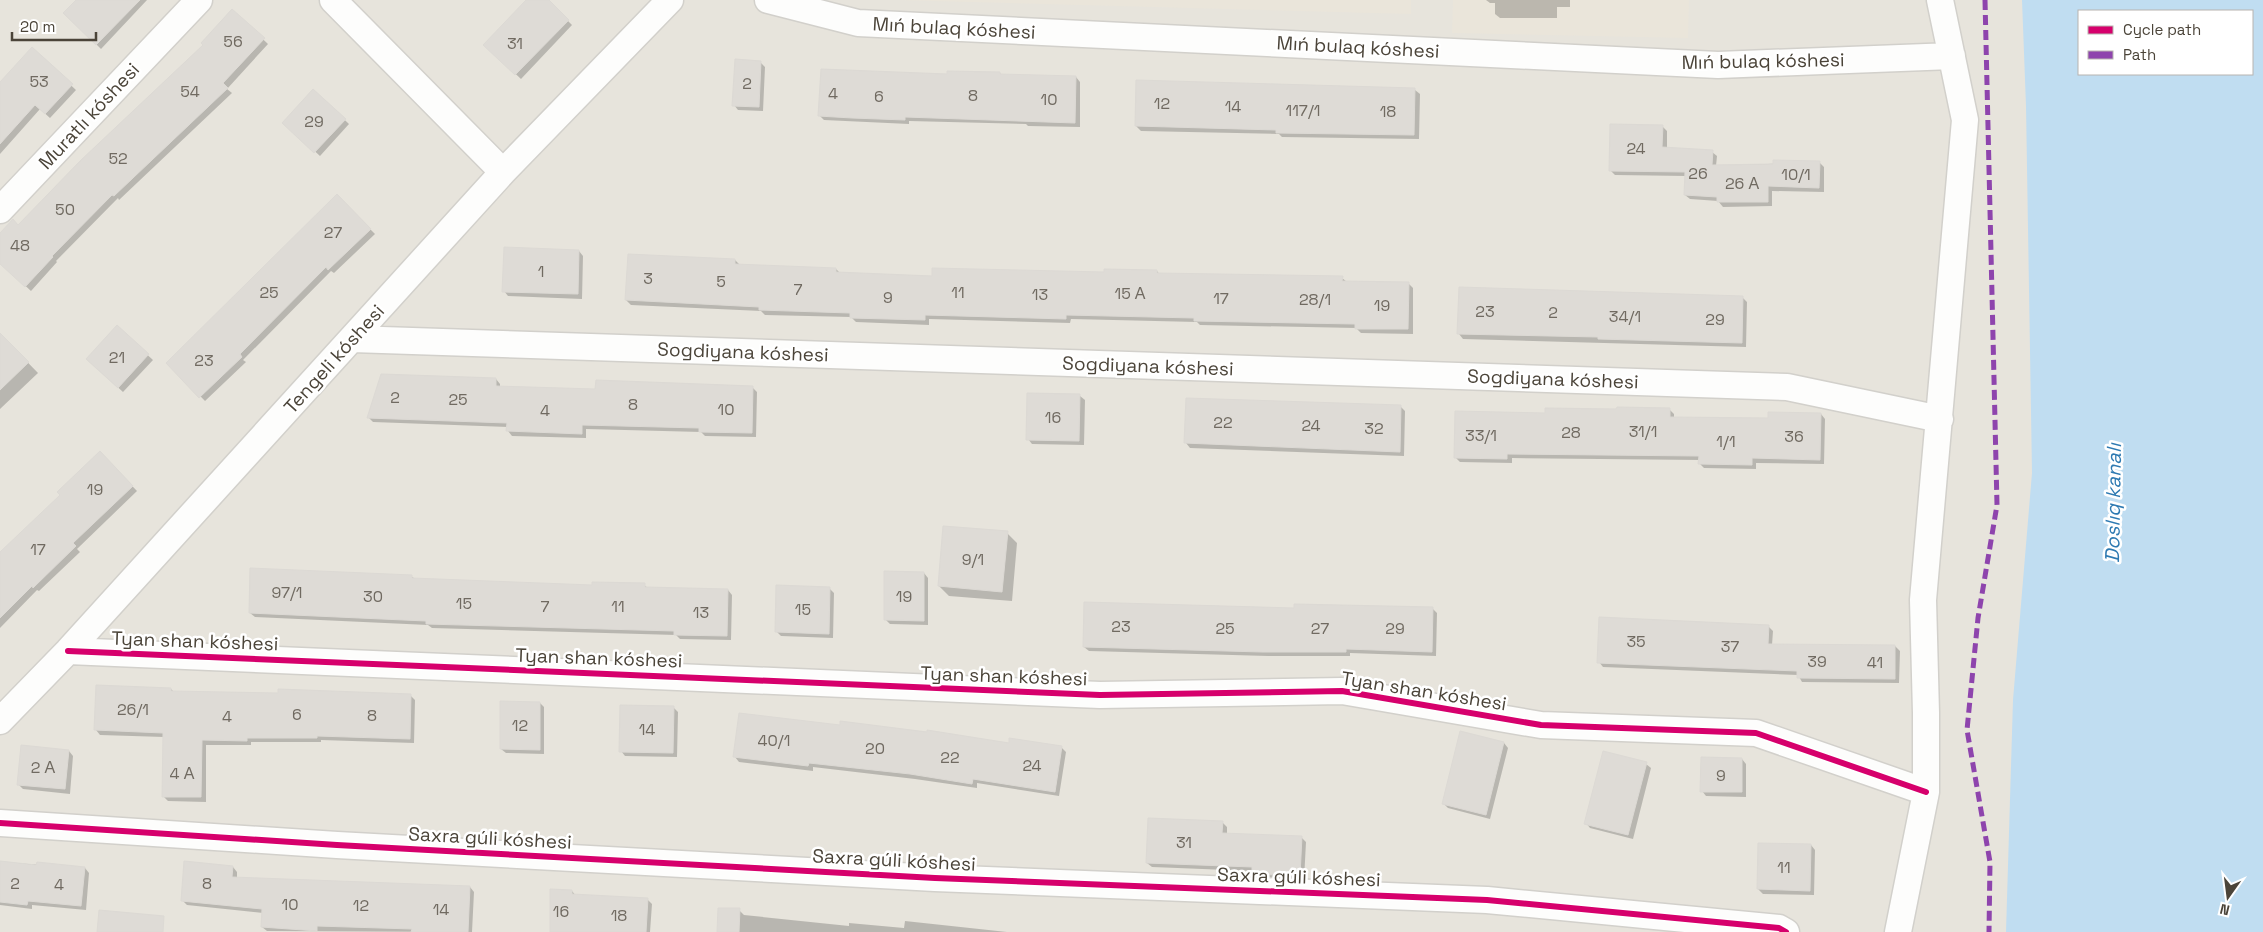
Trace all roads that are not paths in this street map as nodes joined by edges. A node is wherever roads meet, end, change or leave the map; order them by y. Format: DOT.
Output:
graph roads {
  1 [pos="199,0"];
  2 [pos="333,0"];
  3 [pos="670,0"];
  4 [pos="768,0"];
  5 [pos="1940,0"];
  6 [pos="1952,56"];
  7 [pos="503,172"];
  8 [pos="0,210"];
  9 [pos="352,339"];
  10 [pos="1940,419"];
  11 [pos="68,651"];
  12 [pos="0,721"];
  13 [pos="1926,792"];
  14 [pos="0,823"];
  15 [pos="1786,932"];
  16 [pos="1898,932"];
  1 -- 8 [label="street, Muratlı kóshesi"];
  2 -- 7 [label="street"];
  3 -- 7 [label="street, Tengeli kóshesi"];
  4 -- 6 [label="street, Mıń bulaq kóshesi"];
  5 -- 6 [label="street"];
  6 -- 10 [label="street"];
  7 -- 9 [label="street, Tengeli kóshesi"];
  9 -- 10 [label="street, Sogdiyana kóshesi"];
  9 -- 11 [label="street, Tengeli kóshesi"];
  10 -- 13 [label="street"];
  11 -- 12 [label="street, Tengeli kóshesi"];
  11 -- 13 [label="street, Tyan shan kóshesi"];
  13 -- 16 [label="street"];
  14 -- 15 [label="street, Saxra gúli kóshesi"];
}
